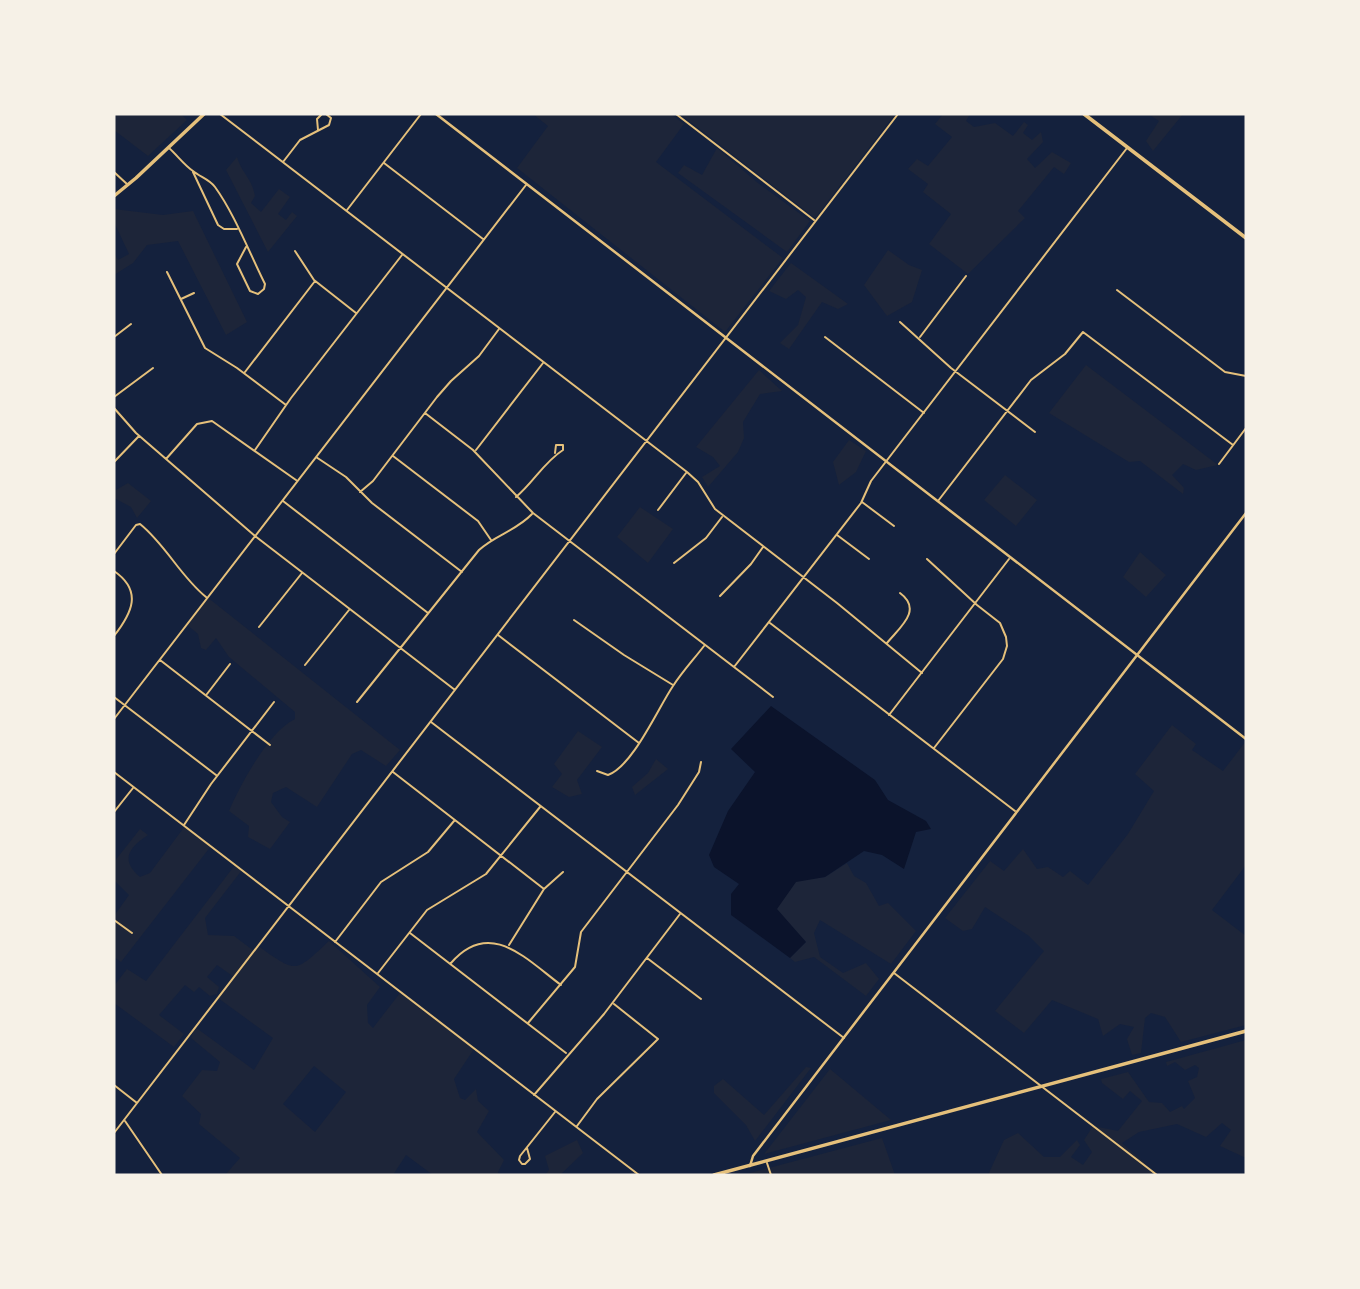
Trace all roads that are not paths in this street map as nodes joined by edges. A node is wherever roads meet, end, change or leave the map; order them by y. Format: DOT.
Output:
graph roads {
  1 [pos="204,114"];
  2 [pos="220,114"];
  3 [pos="324,114"];
  4 [pos="421,114"];
  5 [pos="436,114"];
  6 [pos="676,114"];
  7 [pos="898,114"];
  8 [pos="1084,114"];
  9 [pos="318,131"];
  10 [pos="1128,147"];
  11 [pos="169,148"];
  12 [pos="283,162"];
  13 [pos="384,163"];
  14 [pos="193,171"];
  15 [pos="114,172"];
  16 [pos="526,184"];
  17 [pos="128,185"];
  18 [pos="114,195"];
  19 [pos="346,211"];
  20 [pos="815,221"];
  21 [pos="237,229"];
  22 [pos="1246,238"];
  23 [pos="484,240"];
  24 [pos="246,247"];
  25 [pos="295,251"];
  26 [pos="403,254"];
  27 [pos="167,272"];
  28 [pos="966,276"];
  29 [pos="316,281"];
  30 [pos="447,288"];
  31 [pos="1117,290"];
  32 [pos="194,293"];
  33 [pos="180,299"];
  34 [pos="357,314"];
  35 [pos="900,322"];
  36 [pos="131,324"];
  37 [pos="500,329"];
  38 [pos="114,337"];
  39 [pos="825,337"];
  40 [pos="919,338"];
  41 [pos="725,339"];
  42 [pos="543,362"];
  43 [pos="153,368"];
  44 [pos="956,372"];
  45 [pos="244,373"];
  46 [pos="1246,376"];
  47 [pos="114,397"];
  48 [pos="286,405"];
  49 [pos="114,408"];
  50 [pos="1007,411"];
  51 [pos="425,413"];
  52 [pos="924,413"];
  53 [pos="1246,428"];
  54 [pos="1035,432"];
  55 [pos="139,436"];
  56 [pos="646,441"];
  57 [pos="1233,445"];
  58 [pos="255,450"];
  59 [pos="475,452"];
  60 [pos="555,453"];
  61 [pos="392,455"];
  62 [pos="316,457"];
  63 [pos="166,459"];
  64 [pos="114,462"];
  65 [pos="886,463"];
  66 [pos="1219,464"];
  67 [pos="687,472"];
  68 [pos="297,481"];
  69 [pos="360,492"];
  70 [pos="516,497"];
  71 [pos="282,500"];
  72 [pos="862,502"];
  73 [pos="938,502"];
  74 [pos="658,510"];
  75 [pos="533,513"];
  76 [pos="1246,513"];
  77 [pos="723,516"];
  78 [pos="894,526"];
  79 [pos="836,534"];
  80 [pos="255,536"];
  81 [pos="491,540"];
  82 [pos="569,541"];
  83 [pos="764,547"];
  84 [pos="114,554"];
  85 [pos="1010,558"];
  86 [pos="869,559"];
  87 [pos="928,559"];
  88 [pos="674,563"];
  89 [pos="114,570"];
  90 [pos="303,572"];
  91 [pos="462,572"];
  92 [pos="803,577"];
  93 [pos="900,593"];
  94 [pos="720,596"];
  95 [pos="207,598"];
  96 [pos="975,603"];
  97 [pos="350,609"];
  98 [pos="430,614"];
  99 [pos="574,620"];
  100 [pos="769,622"];
  101 [pos="259,627"];
  102 [pos="498,634"];
  103 [pos="114,636"];
  104 [pos="887,643"];
  105 [pos="705,645"];
  106 [pos="401,649"];
  107 [pos="1137,656"];
  108 [pos="159,660"];
  109 [pos="230,664"];
  110 [pos="305,665"];
  111 [pos="734,667"];
  112 [pos="922,673"];
  113 [pos="673,685"];
  114 [pos="455,690"];
  115 [pos="205,695"];
  116 [pos="114,697"];
  117 [pos="773,697"];
  118 [pos="274,702"];
  119 [pos="357,702"];
  120 [pos="125,705"];
  121 [pos="889,715"];
  122 [pos="114,719"];
  123 [pos="430,722"];
  124 [pos="252,731"];
  125 [pos="1246,739"];
  126 [pos="639,743"];
  127 [pos="270,745"];
  128 [pos="933,749"];
  129 [pos="701,762"];
  130 [pos="597,771"];
  131 [pos="114,772"];
  132 [pos="392,772"];
  133 [pos="217,776"];
  134 [pos="133,787"];
  135 [pos="540,806"];
  136 [pos="114,812"];
  137 [pos="1016,812"];
  138 [pos="454,820"];
  139 [pos="184,826"];
  140 [pos="502,856"];
  141 [pos="563,872"];
  142 [pos="627,873"];
  143 [pos="544,889"];
  144 [pos="289,906"];
  145 [pos="680,913"];
  146 [pos="114,920"];
  147 [pos="409,932"];
  148 [pos="132,933"];
  149 [pos="335,942"];
  150 [pos="508,946"];
  151 [pos="646,958"];
  152 [pos="451,964"];
  153 [pos="894,973"];
  154 [pos="377,974"];
  155 [pos="562,985"];
  156 [pos="701,999"];
  157 [pos="613,1003"];
  158 [pos="528,1023"];
  159 [pos="1246,1031"];
  160 [pos="844,1038"];
  161 [pos="568,1055"];
  162 [pos="114,1085"];
  163 [pos="1041,1087"];
  164 [pos="534,1095"];
  165 [pos="137,1102"];
  166 [pos="556,1111"];
  167 [pos="124,1120"];
  168 [pos="576,1127"];
  169 [pos="114,1133"];
  170 [pos="527,1148"];
  171 [pos="766,1161"];
  172 [pos="750,1166"];
  173 [pos="162,1175"];
  174 [pos="639,1175"];
  175 [pos="714,1175"];
  176 [pos="771,1175"];
  177 [pos="1157,1175"];
  1 -- 11 [label="main road"];
  2 -- 12 [label="street"];
  3 -- 9 [label="street"];
  3 -- 9 [label="street"];
  4 -- 13 [label="street"];
  5 -- 16 [label="street"];
  6 -- 20 [label="street"];
  7 -- 20 [label="street"];
  8 -- 10 [label="main road"];
  9 -- 12 [label="street"];
  10 -- 22 [label="main road"];
  10 -- 44 [label="street"];
  11 -- 14 [label="street"];
  11 -- 17 [label="main road"];
  12 -- 19 [label="street"];
  13 -- 19 [label="street"];
  13 -- 23 [label="street"];
  14 -- 21 [label="street"];
  14 -- 21 [label="street"];
  15 -- 17 [label="street"];
  16 -- 23 [label="street"];
  16 -- 41 [label="street"];
  17 -- 18 [label="main road"];
  19 -- 26 [label="street"];
  20 -- 41 [label="street"];
  21 -- 24 [label="street"];
  23 -- 30 [label="street"];
  24 -- 24 [label="street"];
  25 -- 29 [label="street"];
  26 -- 30 [label="street"];
  26 -- 34 [label="street"];
  27 -- 33 [label="street"];
  28 -- 40 [label="street"];
  29 -- 34 [label="street"];
  29 -- 45 [label="street"];
  30 -- 37 [label="street"];
  30 -- 62 [label="street"];
  31 -- 46 [label="street"];
  32 -- 33 [label="street"];
  33 -- 45 [label="street"];
  34 -- 48 [label="street"];
  35 -- 40 [label="street"];
  36 -- 38 [label="street"];
  37 -- 42 [label="street"];
  37 -- 51 [label="street"];
  39 -- 52 [label="street"];
  40 -- 44 [label="street"];
  41 -- 56 [label="street"];
  41 -- 65 [label="street"];
  42 -- 56 [label="street"];
  42 -- 59 [label="street"];
  43 -- 47 [label="street"];
  44 -- 50 [label="street"];
  44 -- 52 [label="street"];
  45 -- 48 [label="street"];
  48 -- 58 [label="street"];
  49 -- 55 [label="street"];
  50 -- 54 [label="street"];
  50 -- 57 [label="street"];
  50 -- 73 [label="street"];
  51 -- 59 [label="street"];
  51 -- 61 [label="street"];
  52 -- 65 [label="street"];
  53 -- 57 [label="street"];
  55 -- 63 [label="street"];
  55 -- 64 [label="street"];
  56 -- 67 [label="street"];
  56 -- 82 [label="street"];
  57 -- 66 [label="street"];
  58 -- 63 [label="street"];
  58 -- 68 [label="street"];
  59 -- 70 [label="street"];
  60 -- 70 [label="street"];
  61 -- 69 [label="street"];
  61 -- 81 [label="street"];
  62 -- 68 [label="street"];
  62 -- 69 [label="street"];
  63 -- 80 [label="street"];
  65 -- 72 [label="street"];
  65 -- 73 [label="street"];
  67 -- 74 [label="street"];
  67 -- 77 [label="street"];
  68 -- 71 [label="street"];
  69 -- 91 [label="street"];
  70 -- 75 [label="street"];
  71 -- 80 [label="street"];
  71 -- 98 [label="street"];
  72 -- 78 [label="street"];
  72 -- 79 [label="street"];
  73 -- 85 [label="street"];
  75 -- 81 [label="street"];
  75 -- 82 [label="street"];
  76 -- 107 [label="street"];
  77 -- 83 [label="street"];
  77 -- 88 [label="street"];
  79 -- 86 [label="street"];
  79 -- 92 [label="street"];
  80 -- 90 [label="street"];
  80 -- 95 [label="street"];
  81 -- 91 [label="street"];
  82 -- 102 [label="street"];
  82 -- 105 [label="street"];
  83 -- 92 [label="street"];
  83 -- 94 [label="street"];
  84 -- 95 [label="street"];
  85 -- 96 [label="street"];
  85 -- 107 [label="street"];
  87 -- 96 [label="street"];
  89 -- 103 [label="street"];
  90 -- 97 [label="street"];
  90 -- 101 [label="street"];
  91 -- 98 [label="street"];
  92 -- 100 [label="street"];
  92 -- 104 [label="street"];
  93 -- 104 [label="street"];
  95 -- 108 [label="street"];
  96 -- 112 [label="street"];
  96 -- 128 [label="street"];
  97 -- 106 [label="street"];
  97 -- 110 [label="street"];
  98 -- 106 [label="street"];
  99 -- 113 [label="street"];
  100 -- 111 [label="street"];
  100 -- 121 [label="street"];
  102 -- 114 [label="street"];
  102 -- 126 [label="street"];
  104 -- 112 [label="street"];
  105 -- 111 [label="street"];
  105 -- 113 [label="street"];
  106 -- 114 [label="street"];
  106 -- 119 [label="street"];
  107 -- 125 [label="street"];
  107 -- 137 [label="street"];
  108 -- 115 [label="street"];
  108 -- 120 [label="street"];
  109 -- 115 [label="street"];
  111 -- 117 [label="street"];
  112 -- 121 [label="street"];
  113 -- 126 [label="street"];
  114 -- 123 [label="street"];
  115 -- 124 [label="street"];
  116 -- 120 [label="street"];
  118 -- 124 [label="street"];
  120 -- 122 [label="street"];
  120 -- 133 [label="street"];
  121 -- 128 [label="street"];
  123 -- 132 [label="street"];
  123 -- 135 [label="street"];
  124 -- 127 [label="street"];
  124 -- 133 [label="street"];
  126 -- 130 [label="street"];
  128 -- 137 [label="street"];
  129 -- 142 [label="street"];
  131 -- 134 [label="street"];
  132 -- 138 [label="street"];
  132 -- 144 [label="street"];
  133 -- 139 [label="street"];
  134 -- 136 [label="street"];
  134 -- 139 [label="street"];
  135 -- 140 [label="street"];
  135 -- 142 [label="street"];
  137 -- 153 [label="street"];
  138 -- 140 [label="street"];
  138 -- 149 [label="street"];
  139 -- 144 [label="street"];
  140 -- 143 [label="street"];
  140 -- 147 [label="street"];
  141 -- 143 [label="street"];
  142 -- 145 [label="street"];
  142 -- 155 [label="street"];
  143 -- 150 [label="street"];
  144 -- 149 [label="street"];
  144 -- 165 [label="street"];
  145 -- 151 [label="street"];
  145 -- 160 [label="street"];
  146 -- 148 [label="street"];
  147 -- 152 [label="street"];
  147 -- 154 [label="street"];
  149 -- 154 [label="street"];
  150 -- 152 [label="street"];
  150 -- 155 [label="street"];
  151 -- 156 [label="street"];
  151 -- 157 [label="street"];
  152 -- 158 [label="street"];
  153 -- 160 [label="street"];
  153 -- 163 [label="street"];
  154 -- 164 [label="street"];
  155 -- 158 [label="street"];
  157 -- 161 [label="street"];
  157 -- 168 [label="street"];
  158 -- 161 [label="street"];
  159 -- 163 [label="main road"];
  160 -- 172 [label="street"];
  161 -- 164 [label="street"];
  162 -- 165 [label="street"];
  163 -- 171 [label="main road"];
  163 -- 177 [label="street"];
  164 -- 166 [label="street"];
  165 -- 167 [label="street"];
  166 -- 168 [label="street"];
  166 -- 170 [label="street"];
  167 -- 169 [label="street"];
  167 -- 173 [label="street"];
  168 -- 174 [label="street"];
  171 -- 172 [label="main road"];
  171 -- 176 [label="street"];
  172 -- 175 [label="main road"];
}
